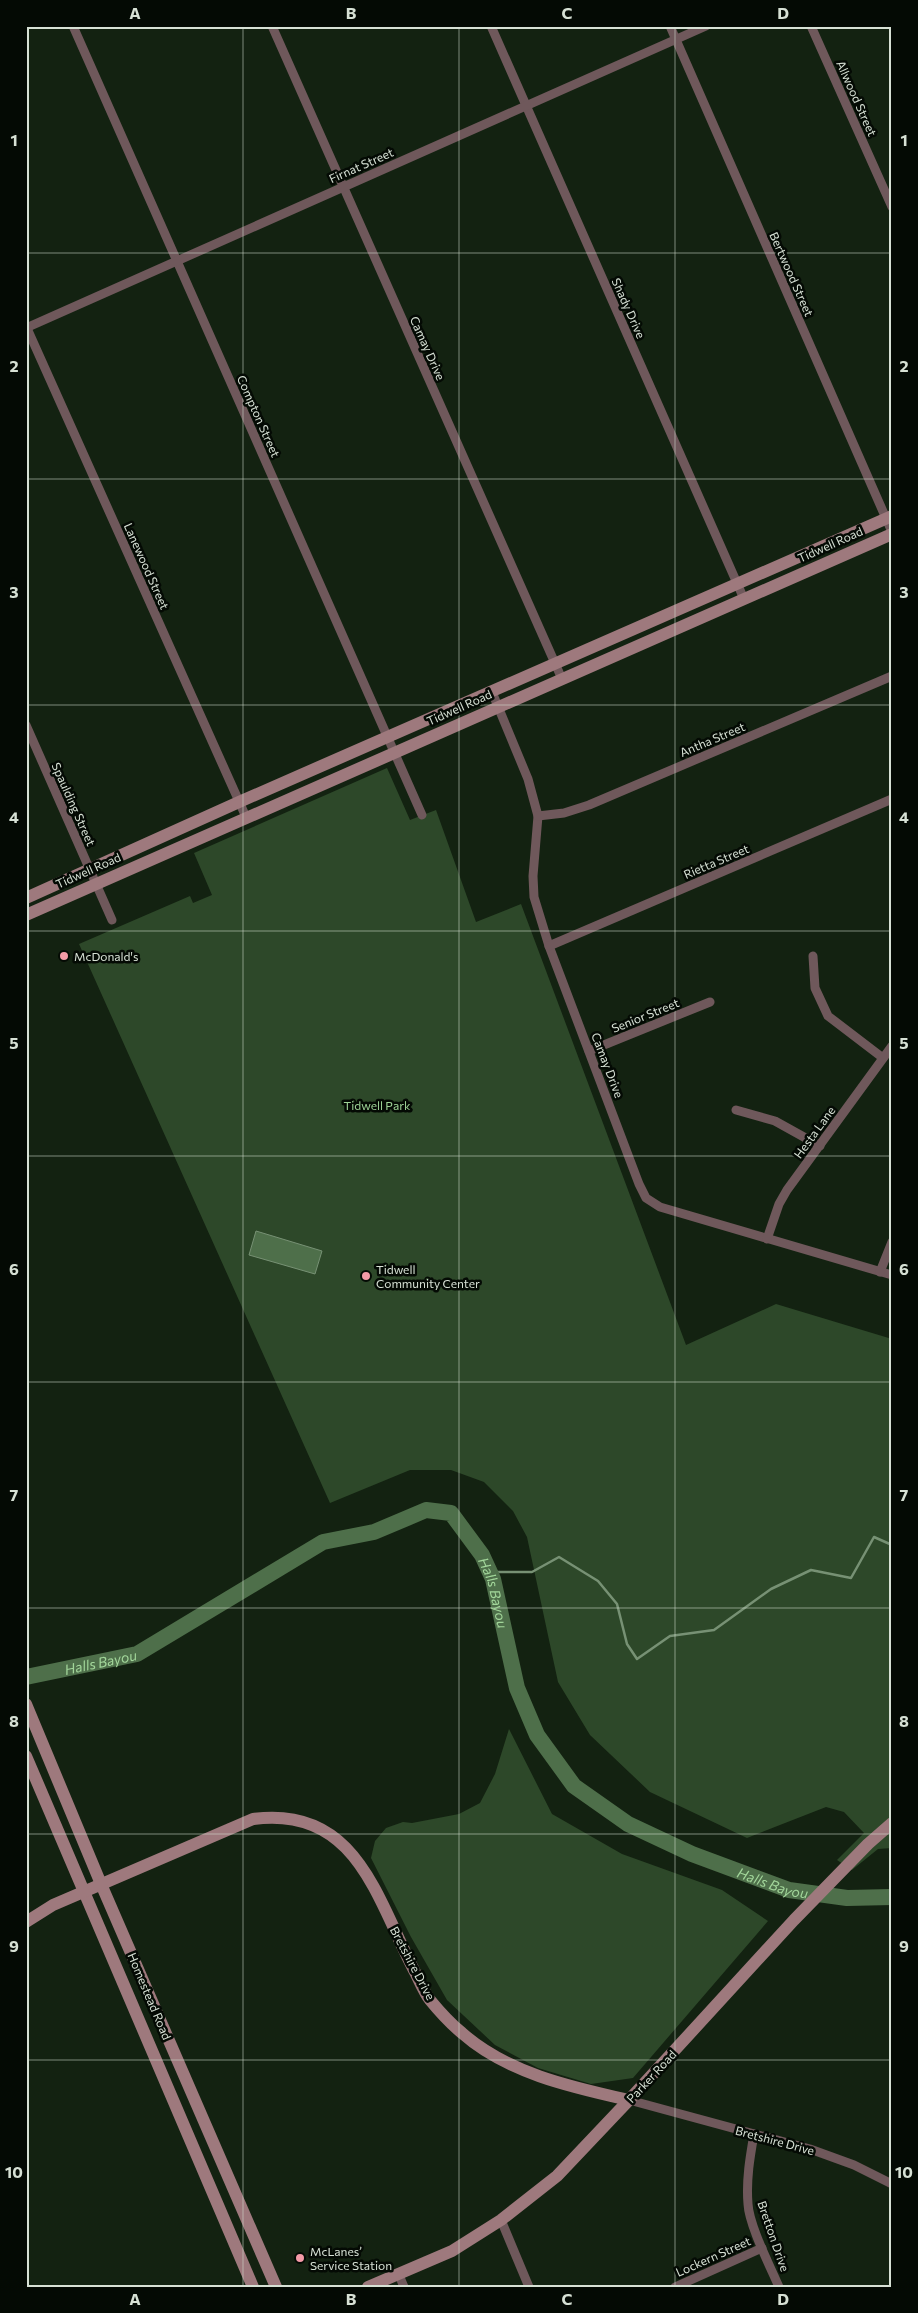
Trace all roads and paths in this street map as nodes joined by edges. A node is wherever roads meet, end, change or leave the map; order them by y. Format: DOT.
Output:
graph roads {
  1 [pos="73,26"];
  2 [pos="272,26"];
  3 [pos="491,26"];
  4 [pos="670,26"];
  5 [pos="706,26"];
  6 [pos="811,26"];
  7 [pos="676,40"];
  8 [pos="526,106"];
  9 [pos="342,187"];
  10 [pos="892,207"];
  11 [pos="177,261"];
  12 [pos="27,327"];
  13 [pos="889,518"];
  14 [pos="892,533"];
  15 [pos="737,584"];
  16 [pos="744,599"];
  17 [pos="556,663"];
  18 [pos="892,676"];
  19 [pos="562,679"];
  20 [pos="492,692"];
  21 [pos="498,709"];
  22 [pos="26,725"];
  23 [pos="388,737"];
  24 [pos="395,753"];
  25 [pos="892,799"];
  26 [pos="239,802"];
  27 [pos="422,815"];
  28 [pos="538,816"];
  29 [pos="246,817"];
  30 [pos="90,870"];
  31 [pos="96,885"];
  32 [pos="26,898"];
  33 [pos="26,915"];
  34 [pos="112,920"];
  35 [pos="550,946"];
  36 [pos="814,956"];
  37 [pos="710,1002"];
  38 [pos="892,1046"];
  39 [pos="589,1051"];
  40 [pos="883,1058"];
  41 [pos="736,1110"];
  42 [pos="820,1146"];
  43 [pos="767,1239"];
  44 [pos="892,1242"];
  45 [pos="880,1272"];
  46 [pos="892,1275"];
  47 [pos="26,1704"];
  48 [pos="44,1746"];
  49 [pos="26,1755"];
  50 [pos="892,1823"];
  51 [pos="101,1884"];
  52 [pos="85,1891"];
  53 [pos="26,1922"];
  54 [pos="154,2007"];
  55 [pos="138,2016"];
  56 [pos="629,2100"];
  57 [pos="754,2134"];
  58 [pos="892,2184"];
  59 [pos="501,2220"];
  60 [pos="762,2248"];
  61 [pos="401,2281"];
  62 [pos="373,2286"];
  63 [pos="253,2287"];
  64 [pos="276,2287"];
  65 [pos="529,2287"];
  66 [pos="675,2287"];
  67 [pos="779,2287"];
  1 -- 11 [label="street, Compton Street"];
  2 -- 9 [label="street, Camay Drive"];
  3 -- 8 [label="street, Shady Drive"];
  4 -- 7 [label="street, Bertwood Street"];
  5 -- 7 [label="street, Firnat Street"];
  6 -- 10 [label="street, Allwood Street"];
  7 -- 8 [label="street, Firnat Street"];
  7 -- 13 [label="street, Bertwood Street"];
  8 -- 9 [label="street, Firnat Street"];
  8 -- 15 [label="street, Shady Drive"];
  9 -- 11 [label="street, Firnat Street"];
  9 -- 17 [label="street, Camay Drive"];
  11 -- 12 [label="street, Firnat Street"];
  11 -- 23 [label="street, Compton Street"];
  12 -- 26 [label="street, Lanewood Street"];
  13 -- 14 [label="street, Bertwood Street"];
  13 -- 15 [label="main road, Tidwell Road"];
  14 -- 16 [label="main road, Tidwell Road"];
  15 -- 16 [label="street, Shady Drive"];
  15 -- 17 [label="main road, Tidwell Road"];
  16 -- 19 [label="main road, Tidwell Road"];
  17 -- 19 [label="street, Camay Drive"];
  17 -- 20 [label="main road, Tidwell Road"];
  18 -- 28 [label="street, Antha Street"];
  19 -- 21 [label="main road, Tidwell Road"];
  20 -- 21 [label="street, Camay Drive"];
  20 -- 23 [label="main road, Tidwell Road"];
  21 -- 24 [label="main road, Tidwell Road"];
  21 -- 28 [label="street, Camay Drive"];
  22 -- 30 [label="street, Spaulding Street"];
  23 -- 24 [label="street, Compton Street"];
  23 -- 26 [label="main road, Tidwell Road"];
  24 -- 27 [label="street, Compton Street"];
  24 -- 29 [label="main road, Tidwell Road"];
  25 -- 35 [label="street, Rietta Street"];
  26 -- 29 [label="street, Lanewood Street"];
  26 -- 30 [label="main road, Tidwell Road"];
  28 -- 35 [label="street, Camay Drive"];
  29 -- 31 [label="main road, Tidwell Road"];
  30 -- 31 [label="street, Spaulding Street"];
  30 -- 32 [label="main road, Tidwell Road"];
  31 -- 33 [label="main road, Tidwell Road"];
  31 -- 34 [label="street, Spaulding Street"];
  35 -- 39 [label="street, Camay Drive"];
  36 -- 40 [label="street"];
  37 -- 39 [label="street, Senior Street"];
  38 -- 40 [label="street, Hesta Lane"];
  39 -- 43 [label="street, Camay Drive"];
  40 -- 42 [label="street, Hesta Lane"];
  41 -- 42 [label="street"];
  42 -- 43 [label="street, Hesta Lane"];
  43 -- 45 [label="street, Camay Drive"];
  44 -- 45 [label="street"];
  45 -- 46 [label="street, Camay Drive"];
  47 -- 48 [label="main road, Homestead Road"];
  48 -- 49 [label="main road"];
  48 -- 51 [label="main road, Homestead Road"];
  49 -- 52 [label="main road, Homestead Road"];
  50 -- 56 [label="main road, Parker Road"];
  51 -- 52 [label="main road, Bretshire Drive"];
  51 -- 54 [label="main road, Homestead Road"];
  51 -- 56 [label="main road, Bretshire Drive"];
  52 -- 53 [label="main road, Bretshire Drive"];
  52 -- 55 [label="main road, Homestead Road"];
  54 -- 55 [label="main road"];
  54 -- 64 [label="main road, Homestead Road"];
  55 -- 63 [label="main road, Homestead Road"];
  56 -- 57 [label="street, Bretshire Drive"];
  56 -- 59 [label="main road, Parker Road"];
  57 -- 58 [label="street, Bretshire Drive"];
  57 -- 60 [label="street, Bretton Drive"];
  59 -- 61 [label="main road, Parker Road"];
  59 -- 65 [label="street"];
  60 -- 66 [label="street, Lockern Street"];
  60 -- 67 [label="street, Bretton Drive"];
  61 -- 62 [label="main road, Parker Road"];
}
